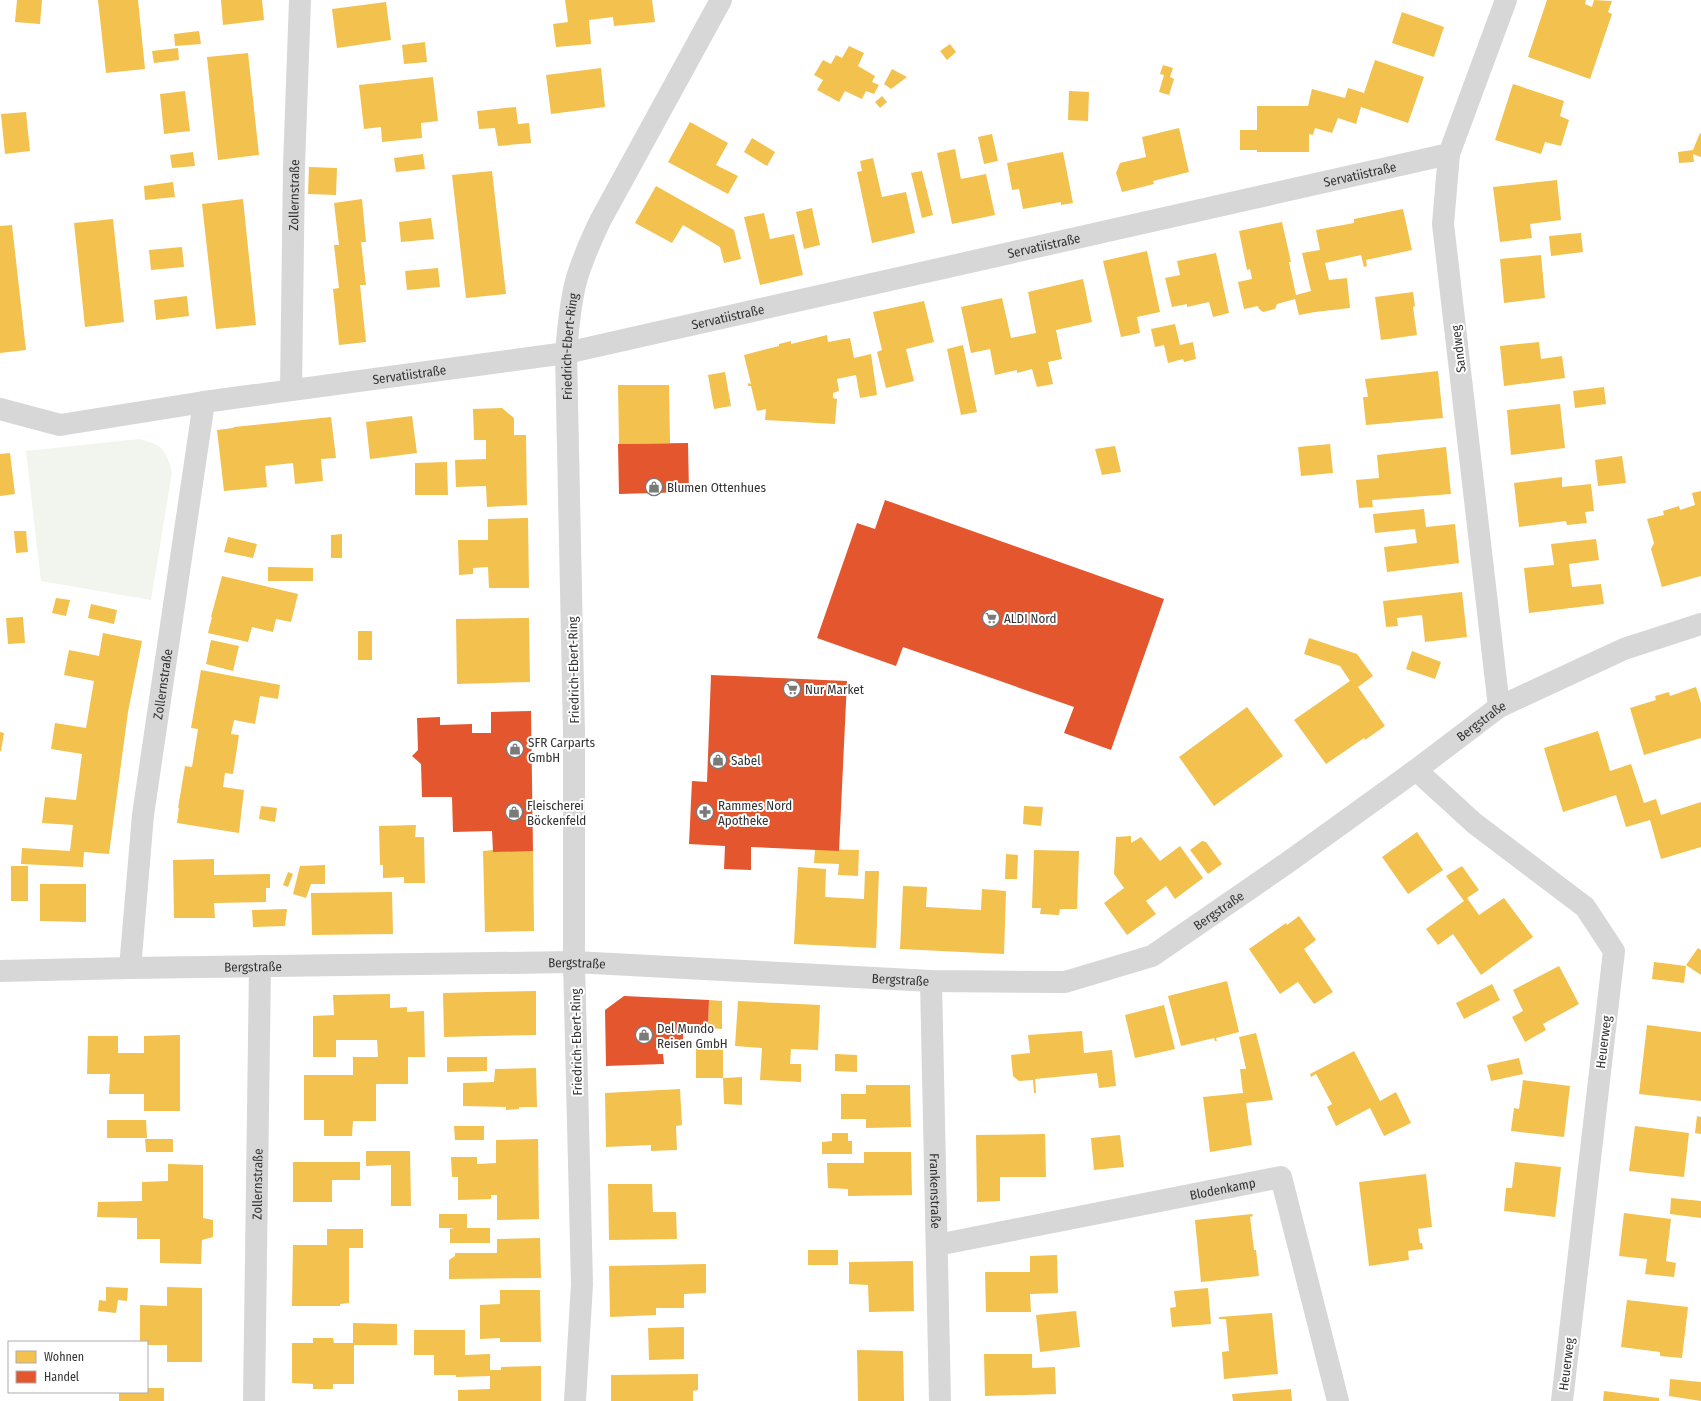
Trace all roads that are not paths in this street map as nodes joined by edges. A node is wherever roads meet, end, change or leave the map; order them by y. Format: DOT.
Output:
graph roads {
  1 [pos="300,0"];
  2 [pos="721,0"];
  3 [pos="1506,0"];
  4 [pos="1448,154"];
  5 [pos="566,353"];
  6 [pos="291,390"];
  7 [pos="204,402"];
  8 [pos="0,410"];
  9 [pos="1701,624"];
  10 [pos="1499,707"];
  11 [pos="1416,770"];
  12 [pos="574,962"];
  13 [pos="260,966"];
  14 [pos="130,968"];
  15 [pos="0,971"];
  16 [pos="931,981"];
  17 [pos="937,1245"];
  18 [pos="254,1401"];
  19 [pos="575,1401"];
  20 [pos="940,1401"];
  21 [pos="1338,1401"];
  22 [pos="1562,1401"];
  1 -- 6 [label="street, Zollernstraße"];
  2 -- 5 [label="street, Friedrich-Ebert-Ring"];
  3 -- 4 [label="street, Sandweg"];
  4 -- 5 [label="street, Servatiistraße"];
  4 -- 10 [label="street, Sandweg"];
  5 -- 6 [label="street, Servatiistraße"];
  5 -- 12 [label="street, Friedrich-Ebert-Ring"];
  6 -- 7 [label="street, Servatiistraße"];
  7 -- 8 [label="street, Servatiistraße"];
  7 -- 14 [label="street, Zollernstraße"];
  9 -- 10 [label="street, Bergstraße"];
  10 -- 11 [label="street, Bergstraße"];
  11 -- 16 [label="street, Bergstraße"];
  11 -- 22 [label="street, Heuerweg"];
  12 -- 13 [label="street, Bergstraße"];
  12 -- 16 [label="street, Bergstraße"];
  12 -- 19 [label="street, Friedrich-Ebert-Ring"];
  13 -- 14 [label="street, Bergstraße"];
  13 -- 18 [label="street, Zollernstraße"];
  14 -- 15 [label="street, Bergstraße"];
  16 -- 17 [label="street, Frankenstraße"];
  17 -- 20 [label="street, Frankenstraße"];
  17 -- 21 [label="street, Blodenkamp"];
}
